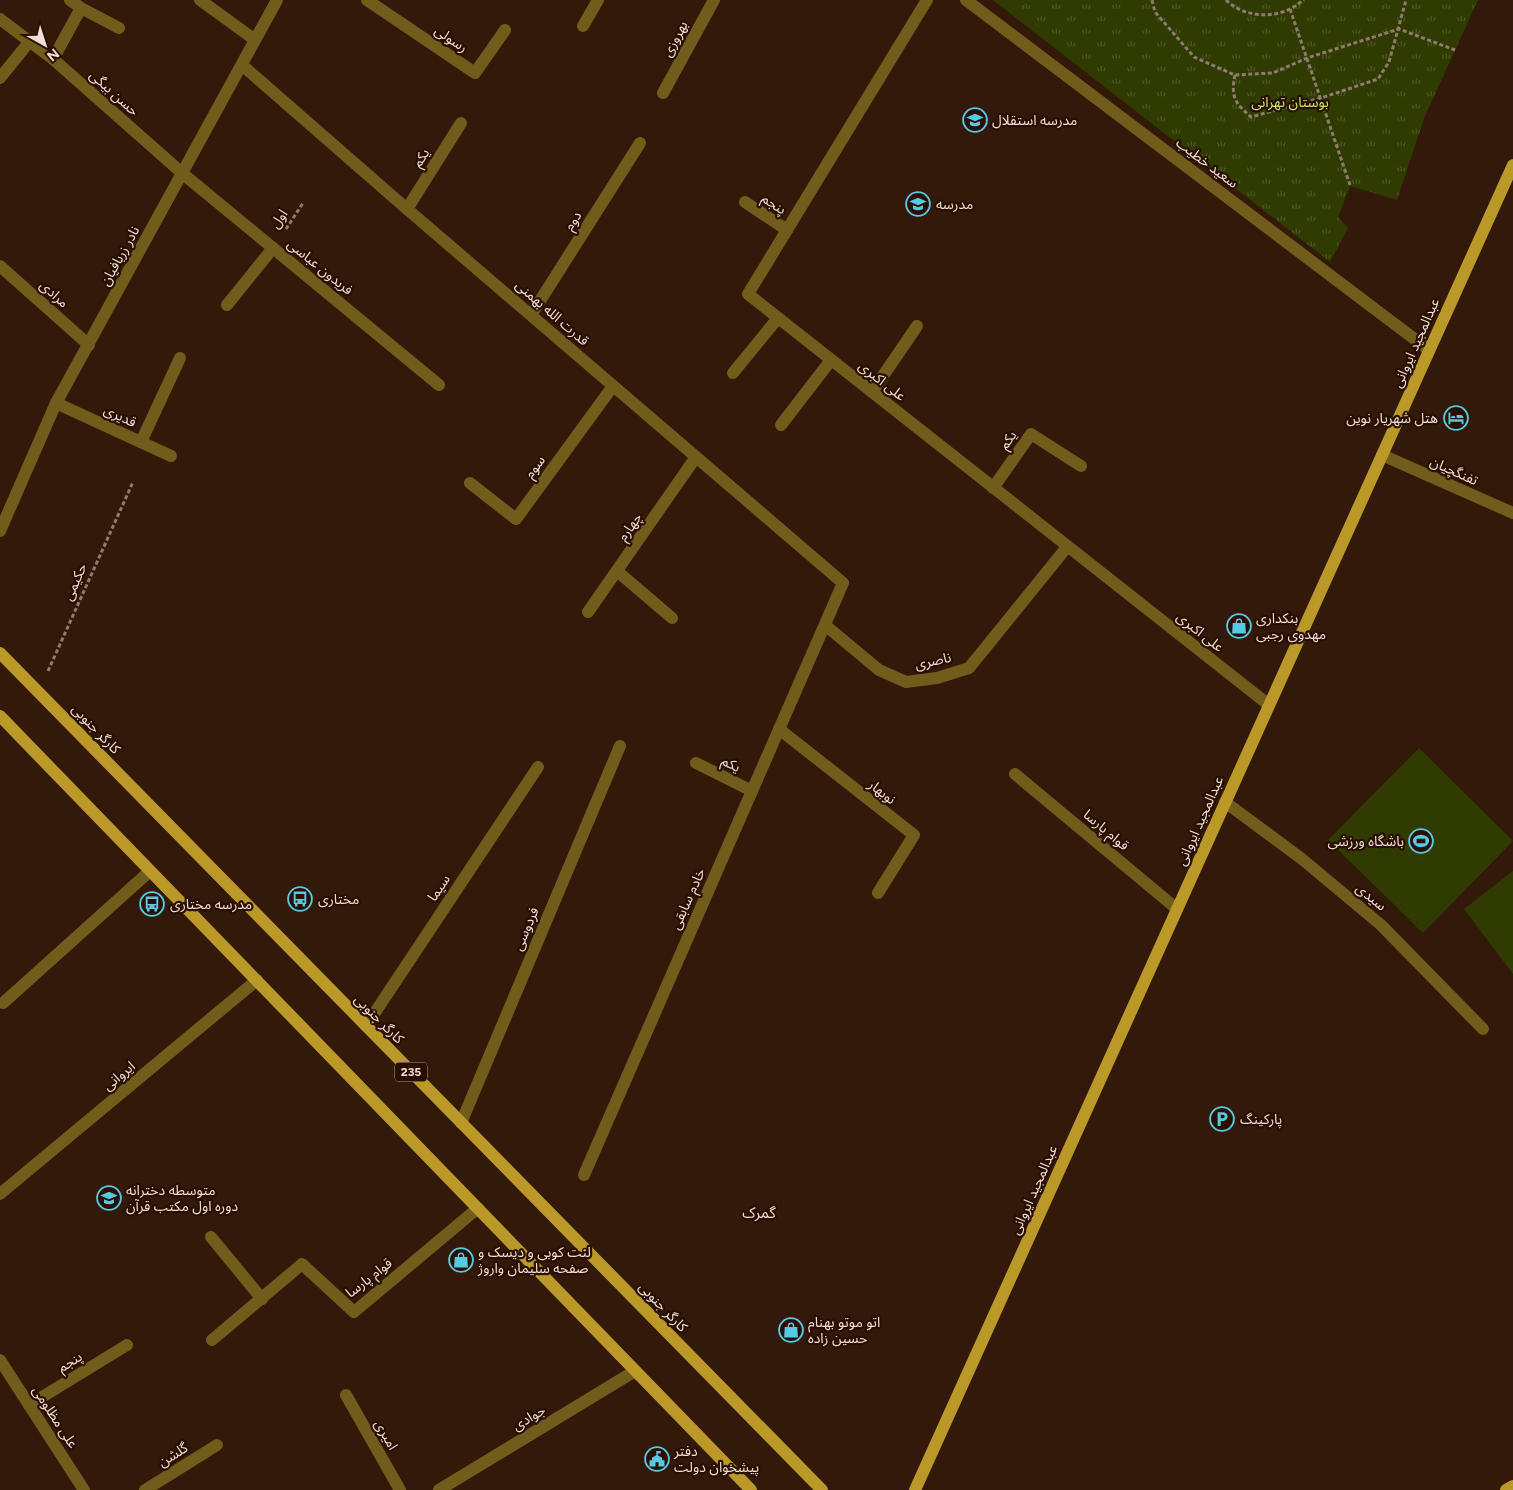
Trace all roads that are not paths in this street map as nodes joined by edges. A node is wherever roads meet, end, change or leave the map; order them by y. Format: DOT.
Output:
graph roads {
  1 [pos="70,0"];
  2 [pos="200,0"];
  3 [pos="278,0"];
  4 [pos="367,0"];
  5 [pos="598,0"];
  6 [pos="714,0"];
  7 [pos="928,0"];
  8 [pos="966,0"];
  9 [pos="81,8"];
  10 [pos="0,19"];
  11 [pos="583,26"];
  12 [pos="119,28"];
  13 [pos="504,30"];
  14 [pos="255,40"];
  15 [pos="30,41"];
  16 [pos="53,59"];
  17 [pos="242,65"];
  18 [pos="0,78"];
  19 [pos="663,93"];
  20 [pos="461,124"];
  21 [pos="640,143"];
  22 [pos="1513,165"];
  23 [pos="182,174"];
  24 [pos="745,202"];
  25 [pos="407,209"];
  26 [pos="787,230"];
  27 [pos="272,248"];
  28 [pos="0,266"];
  29 [pos="227,305"];
  30 [pos="531,315"];
  31 [pos="778,318"];
  32 [pos="917,326"];
  33 [pos="89,345"];
  34 [pos="1429,350"];
  35 [pos="180,358"];
  36 [pos="831,360"];
  37 [pos="733,373"];
  38 [pos="439,385"];
  39 [pos="613,386"];
  40 [pos="872,392"];
  41 [pos="56,403"];
  42 [pos="781,425"];
  43 [pos="141,442"];
  44 [pos="1382,455"];
  45 [pos="171,456"];
  46 [pos="696,457"];
  47 [pos="1081,466"];
  48 [pos="470,483"];
  49 [pos="993,488"];
  50 [pos="1513,513"];
  51 [pos="0,531"];
  52 [pos="1068,547"];
  53 [pos="617,571"];
  54 [pos="843,583"];
  55 [pos="588,612"];
  56 [pos="672,618"];
  57 [pos="825,625"];
  58 [pos="0,653"];
  59 [pos="1269,705"];
  60 [pos="0,716"];
  61 [pos="779,729"];
  62 [pos="620,746"];
  63 [pos="696,763"];
  64 [pos="538,767"];
  65 [pos="1015,774"];
  66 [pos="752,791"];
  67 [pos="1225,802"];
  68 [pos="150,870"];
  69 [pos="878,893"];
  70 [pos="1177,909"];
  71 [pos="256,980"];
  72 [pos="3,1003"];
  73 [pos="366,1026"];
  74 [pos="1483,1029"];
  75 [pos="461,1122"];
  76 [pos="584,1175"];
  77 [pos="0,1194"];
  78 [pos="478,1208"];
  79 [pos="211,1237"];
  80 [pos="262,1299"];
  81 [pos="212,1340"];
  82 [pos="127,1345"];
  83 [pos="0,1360"];
  84 [pos="635,1371"];
  85 [pos="346,1395"];
  86 [pos="29,1405"];
  87 [pos="217,1445"];
  88 [pos="1513,1486"];
  89 [pos="84,1490"];
  90 [pos="146,1490"];
  91 [pos="400,1490"];
  92 [pos="439,1490"];
  93 [pos="751,1490"];
  94 [pos="822,1490"];
  95 [pos="915,1490"];
  96 [pos="1506,1490"];
  1 -- 9 [label="street"];
  2 -- 14 [label="street"];
  3 -- 14 [label="street, نادر زربافیان"];
  4 -- 13 [label="street, رسولی"];
  5 -- 11 [label="street"];
  6 -- 19 [label="street, بهروزی"];
  7 -- 26 [label="street, علی اکبری"];
  8 -- 34 [label="street, سعید خطیب"];
  9 -- 12 [label="street"];
  9 -- 16 [label="street"];
  10 -- 15 [label="street, حسن بیگی"];
  14 -- 17 [label="street, نادر زربافیان"];
  15 -- 16 [label="street, حسن بیگی"];
  15 -- 18 [label="street"];
  16 -- 23 [label="street, حسن بیگی"];
  17 -- 23 [label="street, نادر زربافیان"];
  17 -- 25 [label="street, قدرت الله بهمنی"];
  20 -- 25 [label="street, یکم"];
  21 -- 30 [label="street, دوم"];
  22 -- 34 [label="main road, عبدالمجید ایروانی"];
  23 -- 27 [label="street, فریدون عباسی"];
  23 -- 33 [label="street, نادر زربافیان"];
  24 -- 26 [label="street, پنجم"];
  25 -- 30 [label="street, قدرت الله بهمنی"];
  26 -- 31 [label="street, علی اکبری"];
  27 -- 29 [label="street"];
  27 -- 38 [label="street, فریدون عباسی"];
  28 -- 33 [label="street, مرادی"];
  30 -- 39 [label="street, قدرت الله بهمنی"];
  31 -- 36 [label="street, علی اکبری"];
  31 -- 37 [label="street"];
  32 -- 40 [label="street"];
  33 -- 41 [label="street, نادر زربافیان"];
  34 -- 44 [label="main road, عبدالمجید ایروانی"];
  35 -- 43 [label="street"];
  36 -- 40 [label="street, علی اکبری"];
  36 -- 42 [label="street"];
  39 -- 46 [label="street, قدرت الله بهمنی"];
  39 -- 48 [label="street, سوم"];
  40 -- 49 [label="street, علی اکبری"];
  41 -- 43 [label="street, قدیری"];
  41 -- 51 [label="street, نادر زربافیان"];
  43 -- 45 [label="street, قدیری"];
  44 -- 50 [label="street, تفنگچیان"];
  44 -- 59 [label="main road, عبدالمجید ایروانی"];
  46 -- 53 [label="street, چهارم"];
  46 -- 54 [label="street, قدرت الله بهمنی"];
  47 -- 49 [label="street, یکم"];
  49 -- 52 [label="street, علی اکبری"];
  52 -- 57 [label="street, ناصری"];
  52 -- 59 [label="street, علی اکبری"];
  53 -- 55 [label="street, چهارم"];
  53 -- 56 [label="street"];
  54 -- 57 [label="street, خادم سابقی"];
  57 -- 61 [label="street, خادم سابقی"];
  58 -- 73 [label="main road, کارگر جنوبی / 235"];
  59 -- 67 [label="main road, عبدالمجید ایروانی"];
  60 -- 68 [label="main road"];
  61 -- 66 [label="street, خادم سابقی"];
  61 -- 69 [label="street, نوبهار"];
  62 -- 75 [label="street, فردوسی"];
  63 -- 66 [label="street, یکم"];
  64 -- 73 [label="street, سیما"];
  65 -- 70 [label="street, قوام پارسا"];
  66 -- 76 [label="street, خادم سابقی"];
  67 -- 70 [label="main road, عبدالمجید ایروانی"];
  67 -- 74 [label="street, سیدی"];
  68 -- 71 [label="main road"];
  68 -- 72 [label="street"];
  70 -- 95 [label="main road, عبدالمجید ایروانی"];
  71 -- 77 [label="street, ایروانی"];
  71 -- 78 [label="main road"];
  73 -- 75 [label="main road, کارگر جنوبی / 235"];
  75 -- 94 [label="main road, کارگر جنوبی / 235"];
  78 -- 80 [label="street, قوام پارسا"];
  78 -- 84 [label="main road"];
  79 -- 80 [label="street"];
  80 -- 81 [label="street, قوام پارسا"];
  82 -- 86 [label="street, پنجم"];
  83 -- 86 [label="street, علی مظلومی"];
  84 -- 92 [label="street, جوادی"];
  84 -- 93 [label="main road"];
  85 -- 91 [label="street, امیری"];
  86 -- 89 [label="street, علی مظلومی"];
  87 -- 90 [label="street, گلشن"];
  88 -- 96 [label="main road"];
}
